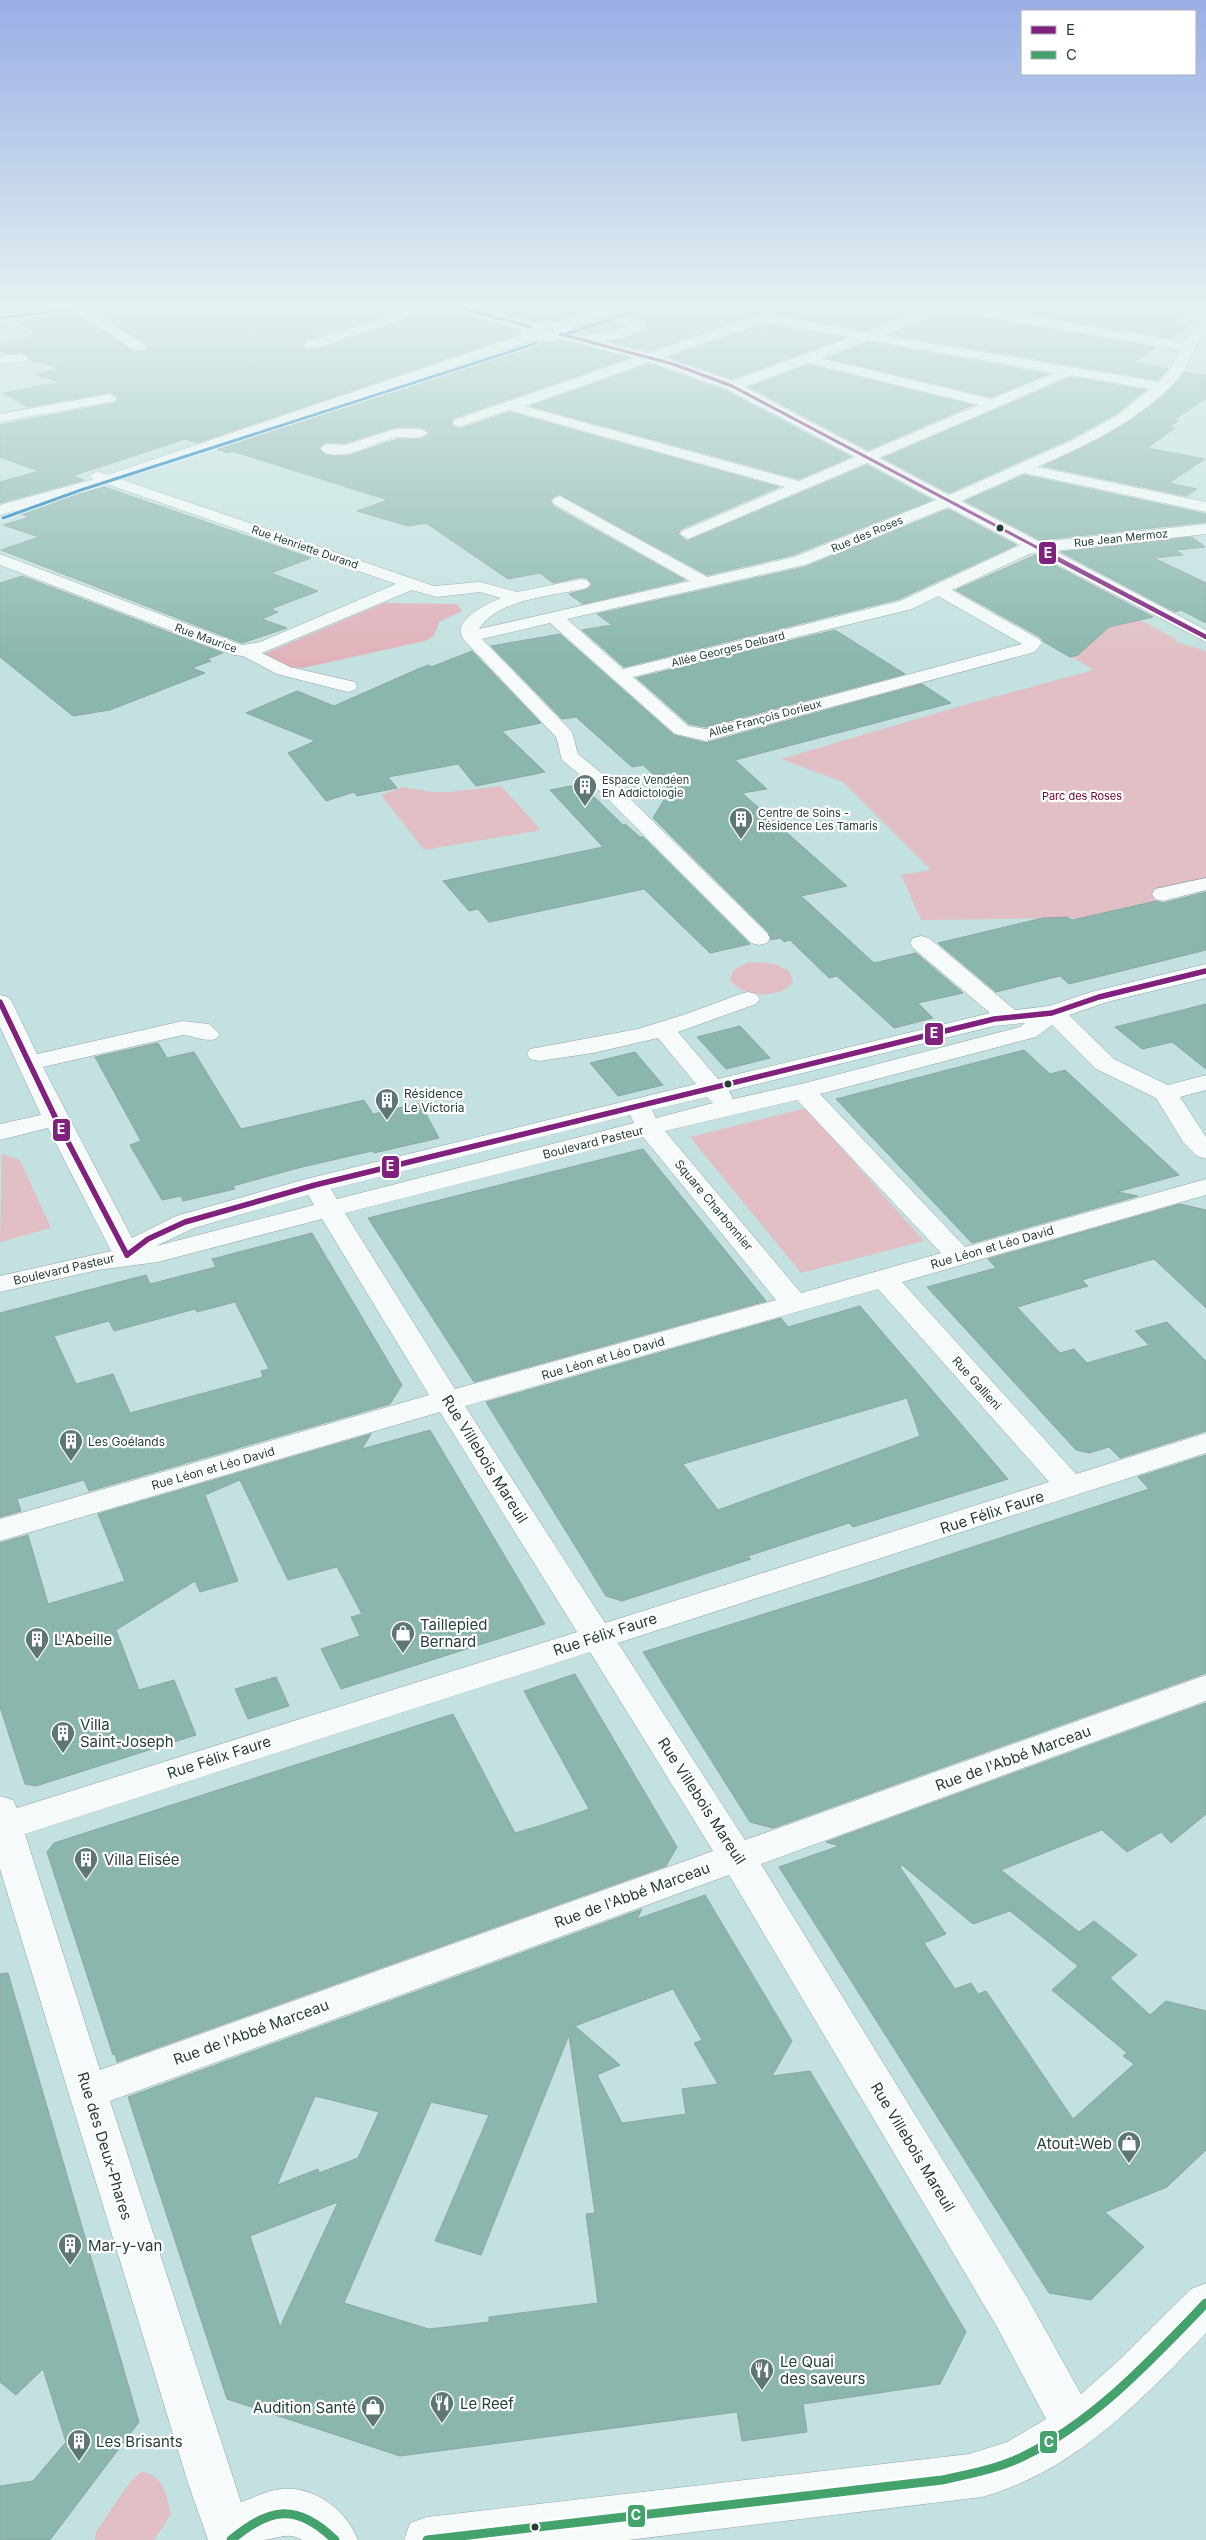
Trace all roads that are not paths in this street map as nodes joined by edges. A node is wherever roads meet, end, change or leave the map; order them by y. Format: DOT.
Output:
graph roads {
  1 [pos="270,426"];
  2 [pos="580,426"];
  3 [pos="808,426"];
  4 [pos="942,426"];
  5 [pos="1111,426"];
  6 [pos="421,433"];
  7 [pos="328,448"];
  8 [pos="868,457"];
  9 [pos="1022,468"];
  10 [pos="102,478"];
  11 [pos="800,486"];
  12 [pos="948,500"];
  13 [pos="560,501"];
  14 [pos="1206,506"];
  15 [pos="5,509"];
  16 [pos="1206,529"];
  17 [pos="688,534"];
  18 [pos="1037,547"];
  19 [pos="0,559"];
  20 [pos="706,583"];
  21 [pos="412,584"];
  22 [pos="582,584"];
  23 [pos="939,590"];
  24 [pos="515,598"];
  25 [pos="554,618"];
  26 [pos="470,636"];
  27 [pos="1206,637"];
  28 [pos="248,651"];
  29 [pos="620,675"];
  30 [pos="348,686"];
  31 [pos="1206,884"];
  32 [pos="1163,894"];
  33 [pos="759,938"];
  34 [pos="921,943"];
  35 [pos="1206,972"];
  36 [pos="748,999"];
  37 [pos="0,1002"];
  38 [pos="1052,1012"];
  39 [pos="1009,1016"];
  40 [pos="662,1029"];
  41 [pos="208,1034"];
  42 [pos="539,1054"];
  43 [pos="29,1063"];
  44 [pos="705,1080"];
  45 [pos="1206,1082"];
  46 [pos="803,1091"];
  47 [pos="1165,1093"];
  48 [pos="637,1104"];
  49 [pos="729,1107"];
  50 [pos="56,1119"];
  51 [pos="649,1128"];
  52 [pos="0,1132"];
  53 [pos="1206,1151"];
  54 [pos="1206,1187"];
  55 [pos="322,1197"];
  56 [pos="127,1256"];
  57 [pos="959,1256"];
  58 [pos="884,1278"];
  59 [pos="0,1284"];
  60 [pos="795,1304"];
  61 [pos="447,1400"];
  62 [pos="1206,1443"];
  63 [pos="1070,1487"];
  64 [pos="0,1530"];
  65 [pos="597,1637"];
  66 [pos="1206,1688"];
  67 [pos="2,1821"];
  68 [pos="737,1857"];
  69 [pos="87,2092"];
  70 [pos="1206,2302"];
  71 [pos="1074,2426"];
  72 [pos="231,2539"];
  73 [pos="336,2540"];
  74 [pos="427,2540"];
  1 -- 10 [label="street"];
  2 -- 11 [label="street"];
  3 -- 8 [label="street"];
  4 -- 8 [label="street"];
  5 -- 9 [label="street, Rue des Roses"];
  6 -- 7 [label="street"];
  8 -- 11 [label="street"];
  8 -- 12 [label="street"];
  9 -- 12 [label="street, Rue des Roses"];
  9 -- 14 [label="street"];
  10 -- 15 [label="street"];
  10 -- 21 [label="street, Rue Henriette Durand"];
  11 -- 17 [label="street"];
  12 -- 18 [label="street"];
  12 -- 20 [label="street, Rue des Roses"];
  13 -- 20 [label="street"];
  16 -- 18 [label="street, Rue Jean Mermoz"];
  18 -- 23 [label="street, Rue Jean Mermoz"];
  18 -- 27 [label="street"];
  19 -- 28 [label="street, Rue Maurice"];
  20 -- 25 [label="street, Rue des Roses"];
  21 -- 24 [label="street, Rue Henriette Durand"];
  21 -- 28 [label="street, Rue Maurice"];
  22 -- 24 [label="street"];
  23 -- 29 [label="street, Allée Georges Delbard"];
  23 -- 29 [label="street, Allée François Dorieux"];
  24 -- 26 [label="street"];
  25 -- 26 [label="street, Rue des Roses"];
  25 -- 29 [label="street, Allée François Dorieux"];
  26 -- 33 [label="street"];
  28 -- 30 [label="street"];
  31 -- 32 [label="street"];
  34 -- 39 [label="street"];
  35 -- 38 [label="street, Boulevard Pasteur"];
  36 -- 40 [label="street"];
  37 -- 43 [label="street"];
  38 -- 39 [label="street, Boulevard Pasteur"];
  38 -- 46 [label="street, Boulevard Pasteur"];
  38 -- 47 [label="street"];
  39 -- 44 [label="street, Boulevard Pasteur"];
  40 -- 42 [label="street"];
  40 -- 44 [label="street"];
  41 -- 43 [label="street"];
  43 -- 50 [label="street"];
  44 -- 48 [label="street, Boulevard Pasteur"];
  44 -- 49 [label="street"];
  45 -- 47 [label="street"];
  46 -- 49 [label="street, Boulevard Pasteur"];
  46 -- 57 [label="street"];
  47 -- 53 [label="street"];
  48 -- 51 [label="street, Square Charbonnier"];
  48 -- 55 [label="street, Boulevard Pasteur"];
  49 -- 51 [label="street, Boulevard Pasteur"];
  50 -- 52 [label="street"];
  50 -- 56 [label="street"];
  51 -- 55 [label="street, Boulevard Pasteur"];
  51 -- 60 [label="street, Square Charbonnier"];
  54 -- 57 [label="street, Rue Léon et Léo David"];
  55 -- 56 [label="street, Boulevard Pasteur"];
  55 -- 61 [label="street, Rue Villebois Mareuil"];
  56 -- 59 [label="street, Boulevard Pasteur"];
  57 -- 58 [label="street, Rue Léon et Léo David"];
  58 -- 60 [label="street, Rue Léon et Léo David"];
  58 -- 63 [label="street, Rue Gallieni"];
  60 -- 61 [label="street, Rue Léon et Léo David"];
  61 -- 64 [label="street, Rue Léon et Léo David"];
  61 -- 65 [label="street, Rue Villebois Mareuil"];
  62 -- 63 [label="street, Rue Félix Faure"];
  63 -- 65 [label="street, Rue Félix Faure"];
  65 -- 67 [label="street, Rue Félix Faure"];
  65 -- 68 [label="street, Rue Villebois Mareuil"];
  66 -- 68 [label="street, Rue de l'Abbé Marceau"];
  67 -- 69 [label="street, Rue des Deux-Phares"];
  68 -- 69 [label="street, Rue de l'Abbé Marceau"];
  68 -- 71 [label="street, Rue Villebois Mareuil"];
  69 -- 72 [label="street, Rue des Deux-Phares"];
  70 -- 71 [label="street"];
  71 -- 74 [label="street"];
  72 -- 73 [label="street"];
}
